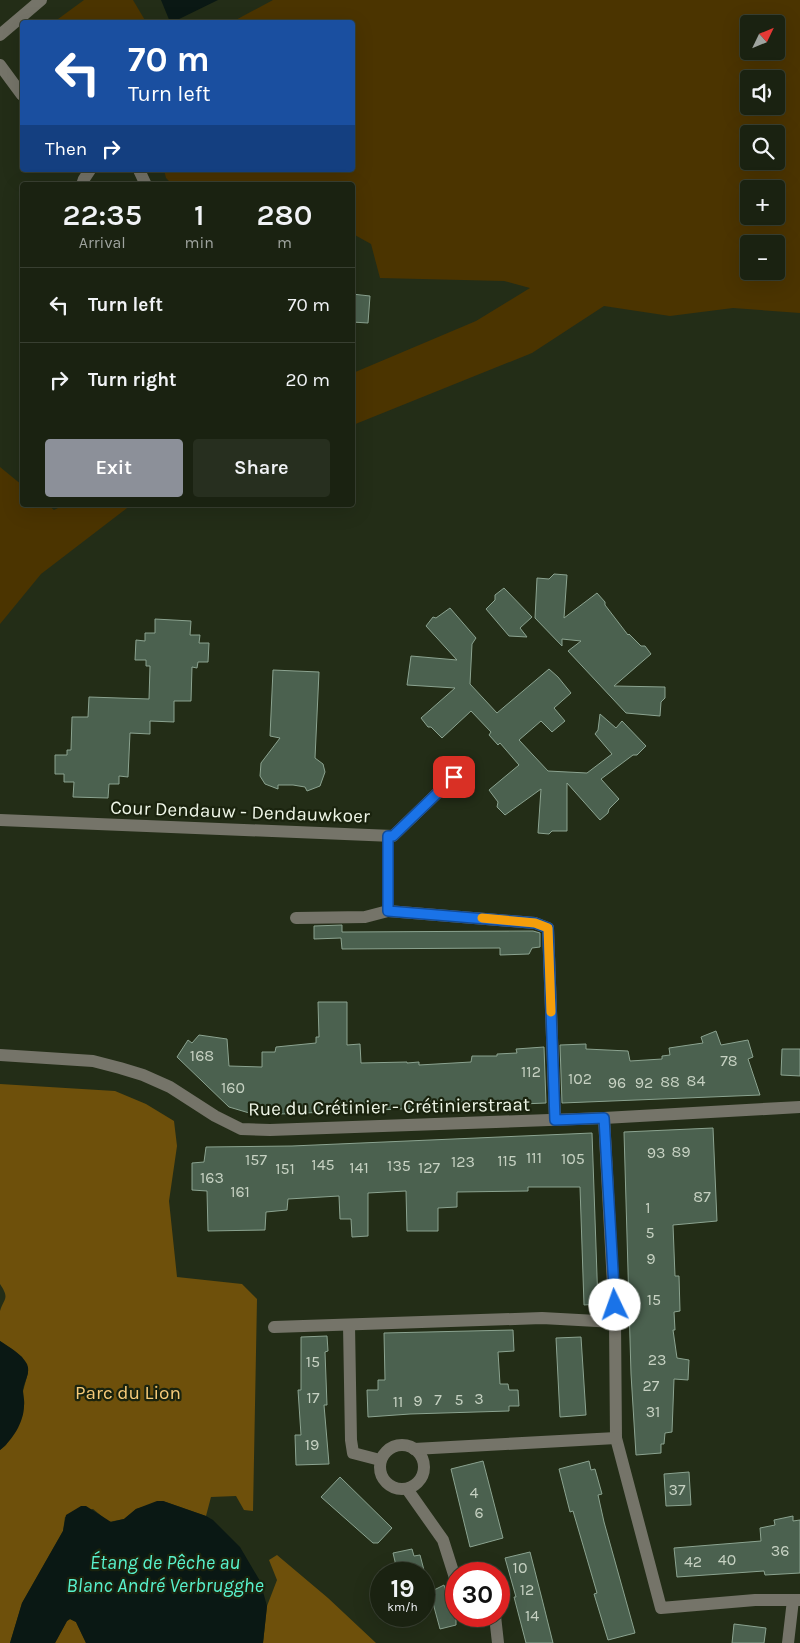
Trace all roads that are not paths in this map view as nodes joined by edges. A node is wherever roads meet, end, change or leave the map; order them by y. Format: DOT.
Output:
graph roads {
  1 [pos="41,0"];
  2 [pos="0,35"];
  3 [pos="0,65"];
  4 [pos="20,92"];
  5 [pos="454,777"];
  6 [pos="0,820"];
  7 [pos="388,836"];
  8 [pos="388,911"];
  9 [pos="296,918"];
  10 [pos="0,1055"];
  11 [pos="800,1107"];
  12 [pos="604,1118"];
  13 [pos="555,1120"];
  14 [pos="616,1322"];
  15 [pos="348,1325"];
  16 [pos="274,1327"];
  17 [pos="616,1438"];
  18 [pos="414,1449"];
  19 [pos="380,1460"];
  20 [pos="407,1489"];
  21 [pos="450,1562"];
  22 [pos="797,1600"];
  23 [pos="496,1627"];
  24 [pos="498,1643"];
  25 [pos="788,1643"];
  1 -- 2 [label="street"];
  3 -- 4 [label="street"];
  5 -- 7 [label="street, Cour Dendauw - Dendauwkoer"];
  6 -- 7 [label="street, Cour Dendauw - Dendauwkoer"];
  7 -- 8 [label="street"];
  8 -- 9 [label="street, Rue du Crétinier - Crétinierstraat"];
  8 -- 13 [label="street, Rue du Crétinier - Crétinierstraat"];
  10 -- 13 [label="street, Rue du Crétinier - Crétinierstraat"];
  11 -- 12 [label="street, Rue du Crétinier - Crétinierstraat"];
  12 -- 13 [label="street, Rue du Crétinier - Crétinierstraat"];
  12 -- 14 [label="street"];
  14 -- 15 [label="street"];
  14 -- 17 [label="street"];
  15 -- 16 [label="street"];
  15 -- 19 [label="street"];
  17 -- 18 [label="street"];
  17 -- 22 [label="street"];
  18 -- 19 [label="street"];
  18 -- 20 [label="street"];
  19 -- 20 [label="street"];
  20 -- 21 [label="street"];
  22 -- 25 [label="street"];
  23 -- 24 [label="street"];
}
